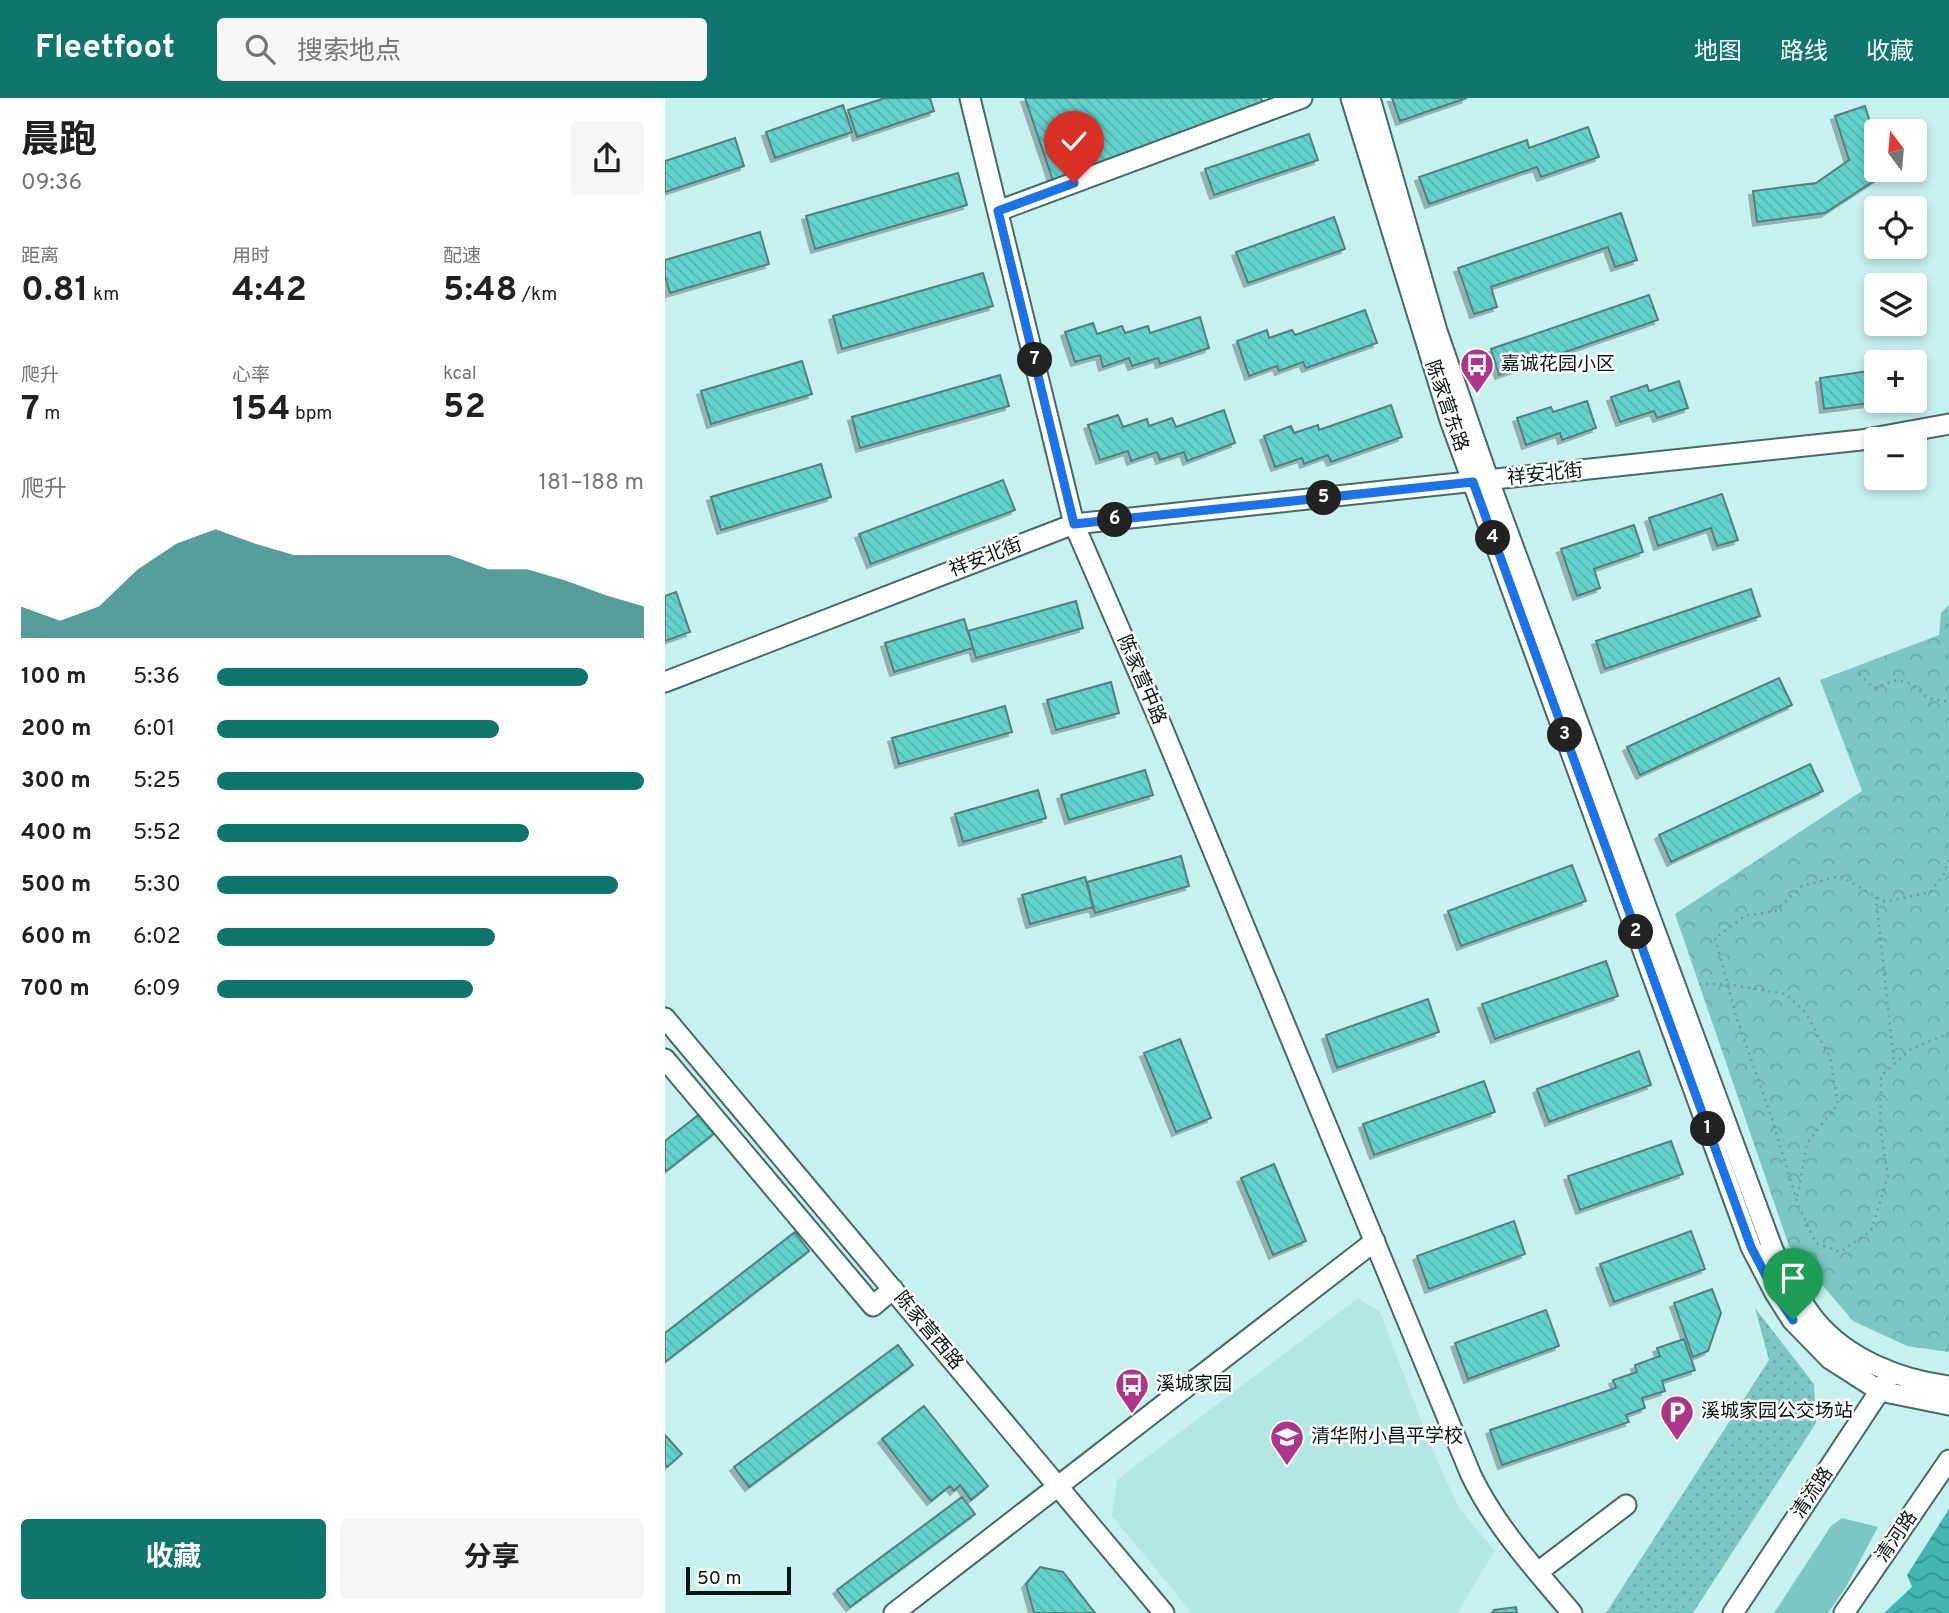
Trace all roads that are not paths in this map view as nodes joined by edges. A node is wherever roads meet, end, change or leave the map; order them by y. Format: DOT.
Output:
graph roads {
  1 [pos="970,98"];
  2 [pos="1301,98"];
  3 [pos="1351,98"];
  4 [pos="1370,98"];
  5 [pos="998,211"];
  6 [pos="1949,424"];
  7 [pos="1481,481"];
  8 [pos="1074,524"];
  9 [pos="665,682"];
  10 [pos="665,1018"];
  11 [pos="665,1059"];
  12 [pos="1375,1241"];
  13 [pos="893,1289"];
  14 [pos="1892,1372"];
  15 [pos="1880,1391"];
  16 [pos="1949,1398"];
  17 [pos="1949,1460"];
  18 [pos="1058,1486"];
  19 [pos="1626,1505"];
  20 [pos="1538,1572"];
  21 [pos="894,1613"];
  22 [pos="1164,1613"];
  23 [pos="1572,1613"];
  24 [pos="1733,1613"];
  25 [pos="1844,1613"];
  1 -- 5 [label="street, 陈家营中路"];
  2 -- 5 [label="street"];
  3 -- 7 [label="street, 陈家营东路"];
  4 -- 7 [label="street, 陈家营东路"];
  5 -- 8 [label="street, 陈家营中路"];
  6 -- 7 [label="street, 祥安北街"];
  7 -- 8 [label="street, 祥安北街"];
  7 -- 14 [label="street, 陈家营东路"];
  7 -- 15 [label="street, 陈家营东路"];
  8 -- 9 [label="street, 祥安北街"];
  8 -- 12 [label="street, 陈家营中路"];
  10 -- 13 [label="street, 陈家营西路"];
  11 -- 13 [label="street"];
  12 -- 18 [label="street"];
  12 -- 20 [label="street, 陈家营中路"];
  13 -- 18 [label="street, 陈家营西路"];
  14 -- 15 [label="street, 清流路"];
  14 -- 16 [label="street, 陈家营东路"];
  15 -- 16 [label="street, 陈家营东路"];
  15 -- 24 [label="street, 清流路"];
  17 -- 25 [label="street, 清河路"];
  18 -- 21 [label="street"];
  18 -- 22 [label="street, 陈家营西路"];
  19 -- 20 [label="street"];
  20 -- 23 [label="street, 陈家营中路"];
}
